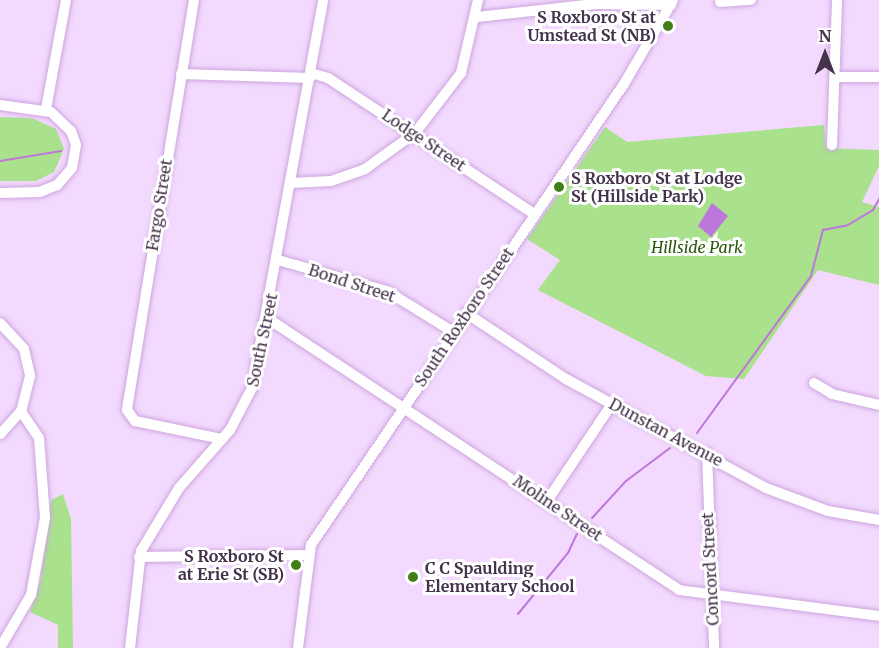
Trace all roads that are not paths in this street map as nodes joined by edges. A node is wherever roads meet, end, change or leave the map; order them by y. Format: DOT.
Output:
graph roads {
  1 [pos="66,0"];
  2 [pos="194,0"];
  3 [pos="323,0"];
  4 [pos="478,0"];
  5 [pos="751,0"];
  6 [pos="837,0"];
  7 [pos="672,2"];
  8 [pos="720,2"];
  9 [pos="477,17"];
  10 [pos="181,74"];
  11 [pos="310,75"];
  12 [pos="835,77"];
  13 [pos="879,77"];
  14 [pos="0,105"];
  15 [pos="46,109"];
  16 [pos="415,133"];
  17 [pos="832,145"];
  18 [pos="291,183"];
  19 [pos="0,193"];
  20 [pos="534,214"];
  21 [pos="278,260"];
  22 [pos="466,313"];
  23 [pos="267,318"];
  24 [pos="0,323"];
  25 [pos="453,332"];
  26 [pos="814,383"];
  27 [pos="612,404"];
  28 [pos="404,405"];
  29 [pos="879,405"];
  30 [pos="21,411"];
  31 [pos="0,434"];
  32 [pos="222,439"];
  33 [pos="707,453"];
  34 [pos="547,501"];
  35 [pos="879,520"];
  36 [pos="307,555"];
  37 [pos="139,557"];
  38 [pos="711,597"];
  39 [pos="879,616"];
  40 [pos="0,648"];
  41 [pos="130,648"];
  42 [pos="298,648"];
  43 [pos="714,648"];
  1 -- 15 [label="street"];
  2 -- 10 [label="street, Fargo Street"];
  3 -- 11 [label="street, South Street"];
  4 -- 9 [label="street"];
  5 -- 8 [label="street"];
  6 -- 12 [label="street"];
  7 -- 9 [label="street"];
  7 -- 20 [label="street, South Roxboro Street"];
  9 -- 16 [label="street"];
  10 -- 11 [label="street"];
  10 -- 32 [label="street, Fargo Street"];
  11 -- 16 [label="street, Lodge Street"];
  11 -- 18 [label="street, South Street"];
  12 -- 13 [label="street"];
  12 -- 17 [label="street"];
  14 -- 15 [label="street"];
  15 -- 19 [label="street"];
  16 -- 18 [label="street"];
  16 -- 20 [label="street, Lodge Street"];
  18 -- 21 [label="street, South Street"];
  20 -- 22 [label="street, South Roxboro Street"];
  21 -- 23 [label="street, South Street"];
  21 -- 25 [label="street, Bond Street"];
  22 -- 25 [label="street, South Roxboro Street"];
  22 -- 27 [label="street, Dunstan Avenue"];
  23 -- 28 [label="street, Moline Street"];
  23 -- 32 [label="street, South Street"];
  24 -- 30 [label="street"];
  25 -- 28 [label="street, South Roxboro Street"];
  26 -- 29 [label="street"];
  27 -- 33 [label="street, Dunstan Avenue"];
  27 -- 34 [label="street"];
  28 -- 34 [label="street, Moline Street"];
  28 -- 36 [label="street, South Roxboro Street"];
  30 -- 31 [label="street"];
  30 -- 40 [label="street"];
  32 -- 37 [label="street, South Street"];
  33 -- 35 [label="street, Dunstan Avenue"];
  33 -- 38 [label="street, Concord Street"];
  34 -- 38 [label="street, Moline Street"];
  36 -- 37 [label="street"];
  36 -- 42 [label="street, South Roxboro Street"];
  37 -- 41 [label="street, South Street"];
  38 -- 39 [label="street, Moline Street"];
  38 -- 43 [label="street, Concord Street"];
}
